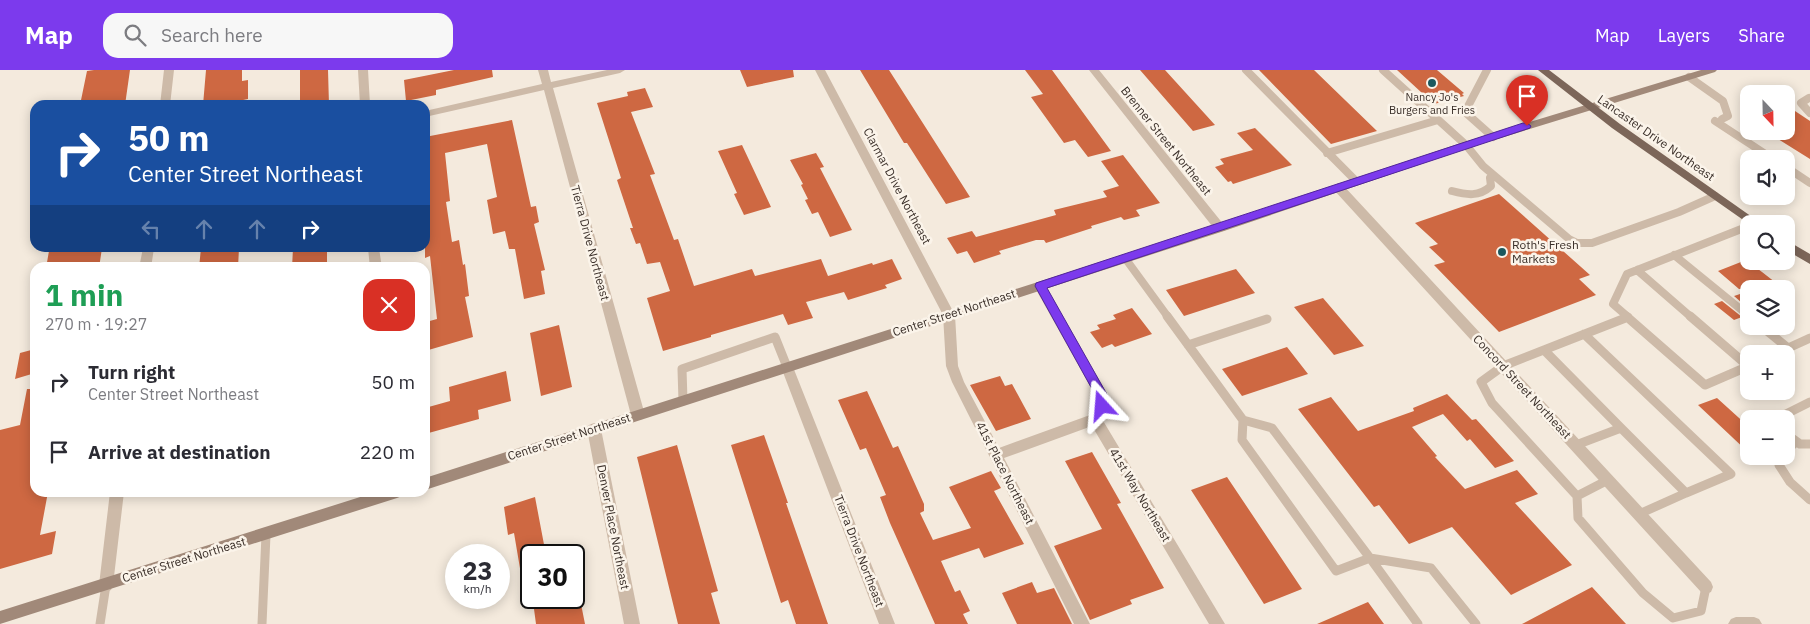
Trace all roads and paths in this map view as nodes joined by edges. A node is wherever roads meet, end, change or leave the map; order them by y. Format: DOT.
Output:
graph roads {
  1 [pos="169,70"];
  2 [pos="363,70"];
  3 [pos="543,70"];
  4 [pos="620,70"];
  5 [pos="820,70"];
  6 [pos="1094,70"];
  7 [pos="1246,70"];
  8 [pos="1383,70"];
  9 [pos="1487,70"];
  10 [pos="1543,70"];
  11 [pos="1712,70"];
  12 [pos="1686,75"];
  13 [pos="547,86"];
  14 [pos="1809,98"];
  15 [pos="166,100"];
  16 [pos="365,100"];
  17 [pos="1588,107"];
  18 [pos="1810,107"];
  19 [pos="430,113"];
  20 [pos="1810,113"];
  21 [pos="1438,120"];
  22 [pos="1493,137"];
  23 [pos="1466,145"];
  24 [pos="1760,150"];
  25 [pos="1327,153"];
  26 [pos="1795,173"];
  27 [pos="1490,178"];
  28 [pos="1356,181"];
  29 [pos="1810,183"];
  30 [pos="1338,187"];
  31 [pos="1452,191"];
  32 [pos="1715,196"];
  33 [pos="1743,215"];
  34 [pos="1220,228"];
  35 [pos="1740,229"];
  36 [pos="1795,250"];
  37 [pos="1674,255"];
  38 [pos="1125,258"];
  39 [pos="1810,260"];
  40 [pos="1637,270"];
  41 [pos="1040,286"];
  42 [pos="1740,309"];
  43 [pos="949,315"];
  44 [pos="1628,317"];
  45 [pos="1267,319"];
  46 [pos="1584,334"];
  47 [pos="1772,335"];
  48 [pos="1810,338"];
  49 [pos="1188,345"];
  50 [pos="1784,345"];
  51 [pos="1795,345"];
  52 [pos="1544,350"];
  53 [pos="1740,359"];
  54 [pos="1503,366"];
  55 [pos="787,367"];
  56 [pos="1740,370"];
  57 [pos="683,401"];
  58 [pos="1810,402"];
  59 [pos="1794,410"];
  60 [pos="638,415"];
  61 [pos="1095,419"];
  62 [pos="1243,420"];
  63 [pos="1621,428"];
  64 [pos="594,429"];
  65 [pos="1796,442"];
  66 [pos="1810,444"];
  67 [pos="1576,445"];
  68 [pos="996,455"];
  69 [pos="1779,465"];
  70 [pos="1608,480"];
  71 [pos="430,482"];
  72 [pos="1686,494"];
  73 [pos="1576,496"];
  74 [pos="116,497"];
  75 [pos="382,497"];
  76 [pos="1810,500"];
  77 [pos="1639,514"];
  78 [pos="266,535"];
  79 [pos="1370,558"];
  80 [pos="106,585"];
  81 [pos="1706,587"];
  82 [pos="0,618"];
  83 [pos="100,624"];
  84 [pos="262,624"];
  85 [pos="632,624"];
  86 [pos="887,624"];
  87 [pos="1082,624"];
  88 [pos="1217,624"];
  89 [pos="1418,624"];
  90 [pos="1476,624"];
  91 [pos="1736,624"];
  92 [pos="1754,624"];
  1 -- 15 [label="street"];
  2 -- 16 [label="street"];
  3 -- 13 [label="street, Tierra Drive Northeast"];
  4 -- 13 [label="street"];
  5 -- 43 [label="street, Clarmar Drive Northeast"];
  6 -- 34 [label="street, Brenner Street Northeast"];
  7 -- 25 [label="lane"];
  8 -- 21 [label="lane"];
  9 -- 22 [label="lane"];
  10 -- 17 [label="main road, Lancaster Drive Northeast"];
  11 -- 12 [label="main road, Center Street Northeast"];
  12 -- 17 [label="main road, Center Street Northeast"];
  12 -- 24 [label="lane"];
  13 -- 19 [label="street"];
  13 -- 60 [label="street, Tierra Drive Northeast"];
  14 -- 18 [label="lane"];
  14 -- 20 [label="lane"];
  17 -- 22 [label="main road, Center Street Northeast"];
  17 -- 32 [label="main road, Lancaster Drive Northeast"];
  21 -- 23 [label="lane"];
  21 -- 25 [label="lane"];
  22 -- 23 [label="main road, Center Street Northeast"];
  23 -- 28 [label="main road, Center Street Northeast"];
  23 -- 32 [label="lane"];
  25 -- 28 [label="lane"];
  26 -- 29 [label="lane"];
  27 -- 31 [label="lane"];
  28 -- 30 [label="main road, Center Street Northeast"];
  30 -- 34 [label="main road, Center Street Northeast"];
  30 -- 54 [label="street, Concord Street Northeast"];
  32 -- 33 [label="main road, Lancaster Drive Northeast"];
  34 -- 38 [label="main road, Center Street Northeast"];
  35 -- 37 [label="lane"];
  36 -- 39 [label="main road"];
  37 -- 40 [label="lane"];
  37 -- 42 [label="lane"];
  38 -- 41 [label="main road, Center Street Northeast"];
  38 -- 49 [label="lane"];
  40 -- 44 [label="lane"];
  40 -- 53 [label="lane"];
  41 -- 43 [label="main road, Center Street Northeast"];
  41 -- 61 [label="street"];
  43 -- 55 [label="main road, Center Street Northeast"];
  43 -- 68 [label="street, 41st Place Northeast"];
  44 -- 46 [label="lane"];
  44 -- 56 [label="lane"];
  45 -- 49 [label="lane"];
  46 -- 52 [label="lane"];
  46 -- 72 [label="lane"];
  47 -- 50 [label="lane"];
  48 -- 51 [label="lane"];
  49 -- 62 [label="lane"];
  52 -- 54 [label="lane"];
  52 -- 63 [label="lane"];
  54 -- 67 [label="street, Concord Street Northeast"];
  54 -- 73 [label="lane"];
  55 -- 57 [label="main road, Center Street Northeast"];
  55 -- 57 [label="lane"];
  55 -- 86 [label="street, Tierra Drive Northeast"];
  57 -- 60 [label="main road, Center Street Northeast"];
  58 -- 59 [label="lane"];
  60 -- 64 [label="main road, Center Street Northeast"];
  61 -- 68 [label="street"];
  61 -- 88 [label="street, 41st Way Northeast"];
  62 -- 79 [label="lane"];
  62 -- 79 [label="lane"];
  63 -- 67 [label="lane"];
  63 -- 72 [label="lane"];
  64 -- 71 [label="main road, Center Street Northeast"];
  64 -- 85 [label="street, Denver Place Northeast"];
  65 -- 66 [label="lane"];
  67 -- 70 [label="street, Concord Street Northeast"];
  68 -- 87 [label="street, 41st Place Northeast"];
  69 -- 76 [label="lane"];
  70 -- 73 [label="lane"];
  70 -- 77 [label="street, Concord Street Northeast"];
  72 -- 77 [label="lane"];
  73 -- 81 [label="lane"];
  74 -- 80 [label="street"];
  75 -- 78 [label="main road, Center Street Northeast"];
  77 -- 81 [label="street, Concord Street Northeast"];
  78 -- 80 [label="main road, Center Street Northeast"];
  78 -- 84 [label="lane"];
  79 -- 89 [label="lane"];
  79 -- 90 [label="lane"];
  80 -- 82 [label="main road, Center Street Northeast"];
  80 -- 83 [label="lane"];
  91 -- 92 [label="street"];
}
